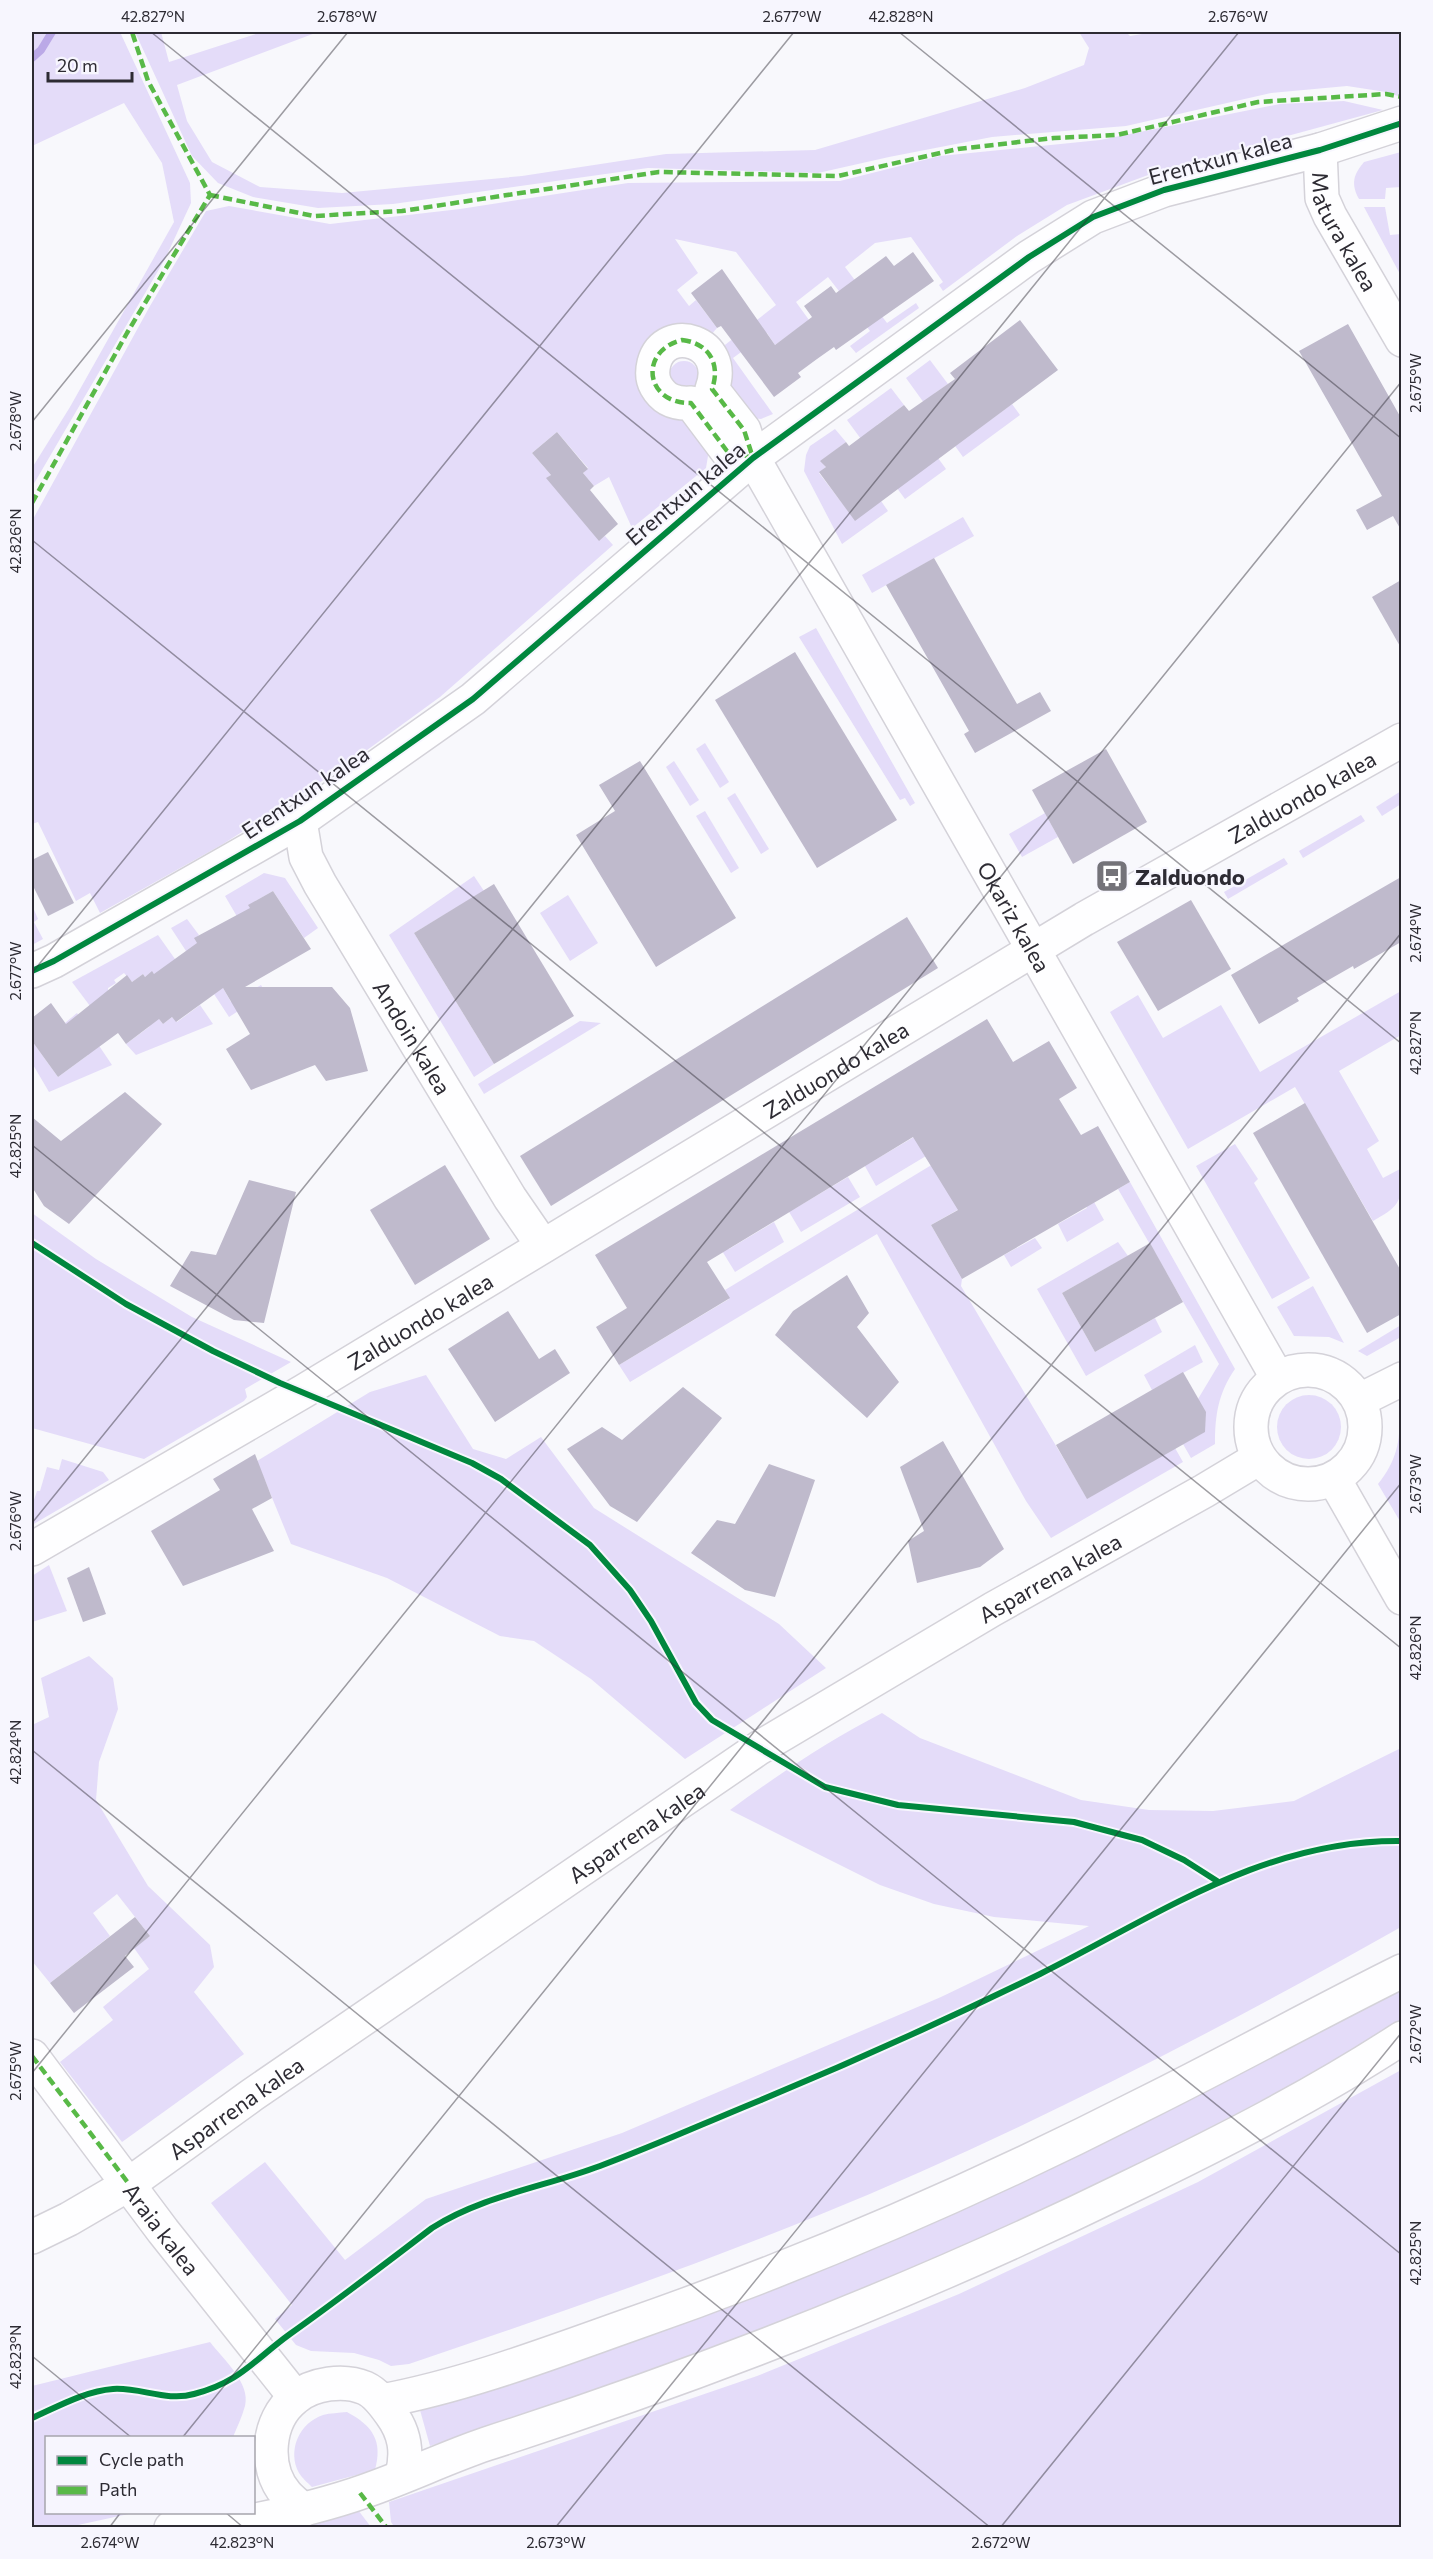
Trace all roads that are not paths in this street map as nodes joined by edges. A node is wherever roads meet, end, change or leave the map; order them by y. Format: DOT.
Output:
graph roads {
  1 [pos="1401,123"];
  2 [pos="1320,150"];
  3 [pos="1401,340"];
  4 [pos="753,458"];
  5 [pos="1401,740"];
  6 [pos="300,821"];
  7 [pos="1034,949"];
  8 [pos="32,971"];
  9 [pos="543,1246"];
  10 [pos="1277,1377"];
  11 [pos="1401,1379"];
  12 [pos="1360,1401"];
  13 [pos="1259,1458"];
  14 [pos="1334,1479"];
  15 [pos="32,1549"];
  16 [pos="1401,1598"];
  17 [pos="1401,1971"];
  18 [pos="1401,2038"];
  19 [pos="32,2056"];
  20 [pos="129,2184"];
  21 [pos="32,2237"];
  22 [pos="295,2397"];
  23 [pos="381,2401"];
  24 [pos="262,2456"];
  25 [pos="402,2475"];
  26 [pos="303,2510"];
  27 [pos="192,2514"];
  28 [pos="171,2528"];
  29 [pos="214,2528"];
  1 -- 2 [label="street, Erentxun kalea"];
  2 -- 3 [label="street, Matura kalea"];
  2 -- 4 [label="street, Erentxun kalea"];
  4 -- 6 [label="street, Erentxun kalea"];
  4 -- 7 [label="street, Okariz kalea"];
  5 -- 7 [label="street, Zalduondo kalea"];
  6 -- 8 [label="street, Erentxun kalea"];
  6 -- 9 [label="street, Andoin kalea"];
  7 -- 9 [label="street, Zalduondo kalea"];
  7 -- 10 [label="street, Okariz kalea"];
  9 -- 15 [label="street, Zalduondo kalea"];
  10 -- 12 [label="street"];
  10 -- 13 [label="street"];
  11 -- 12 [label="street"];
  12 -- 14 [label="street"];
  13 -- 14 [label="street"];
  13 -- 20 [label="street, Asparrena kalea"];
  14 -- 16 [label="street"];
  17 -- 23 [label="street"];
  18 -- 25 [label="street"];
  19 -- 20 [label="street, Araia kalea"];
  20 -- 21 [label="street, Asparrena kalea"];
  20 -- 22 [label="street, Araia kalea"];
  22 -- 23 [label="street"];
  22 -- 24 [label="street"];
  23 -- 25 [label="street"];
  24 -- 26 [label="street"];
  25 -- 26 [label="street"];
  26 -- 29 [label="street"];
  27 -- 28 [label="street"];
}
